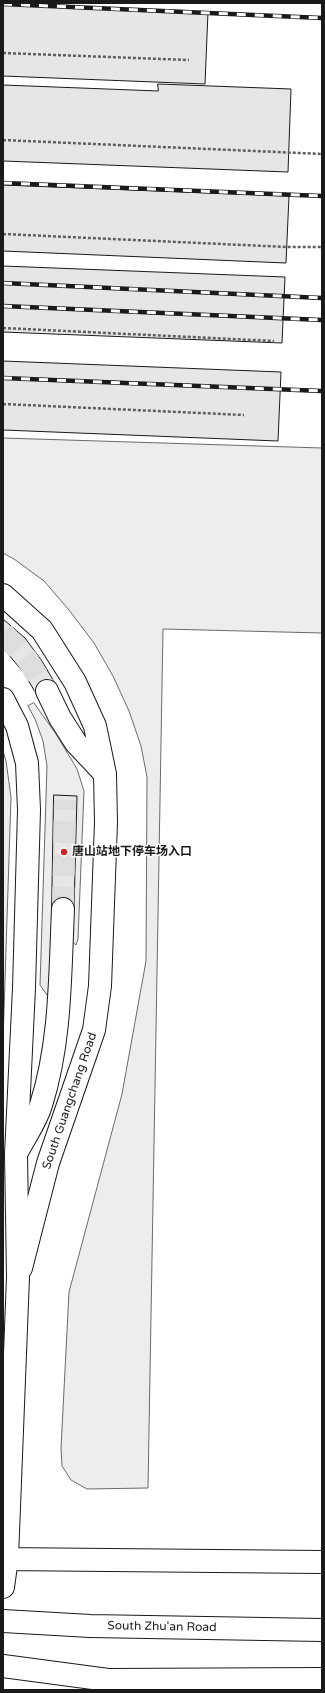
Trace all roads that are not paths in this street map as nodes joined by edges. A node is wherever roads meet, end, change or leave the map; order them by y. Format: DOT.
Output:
graph roads {
  1 [pos="3,595"];
  2 [pos="47,691"];
  3 [pos="3,699"];
  4 [pos="105,774"];
  5 [pos="62,909"];
  6 [pos="16,1154"];
  7 [pos="18,1277"];
  8 [pos="6,1514"];
  9 [pos="5,1559"];
  10 [pos="322,1562"];
  11 [pos="3,1587"];
  12 [pos="3,1621"];
  13 [pos="322,1630"];
  14 [pos="3,1666"];
  15 [pos="322,1679"];
  1 -- 4 [label="main road, South Guangchang Road"];
  2 -- 4 [label="main road"];
  3 -- 6 [label="main road"];
  4 -- 7 [label="main road, South Guangchang Road"];
  5 -- 6 [label="main road"];
  6 -- 7 [label="main road"];
  7 -- 8 [label="main road, South Guangchang Road"];
  8 -- 9 [label="main road, South Guangchang Road"];
  9 -- 10 [label="main road"];
  9 -- 11 [label="main road, South Guangchang Road"];
  12 -- 13 [label="main road, South Zhu'an Road"];
  14 -- 15 [label="main road"];
}
